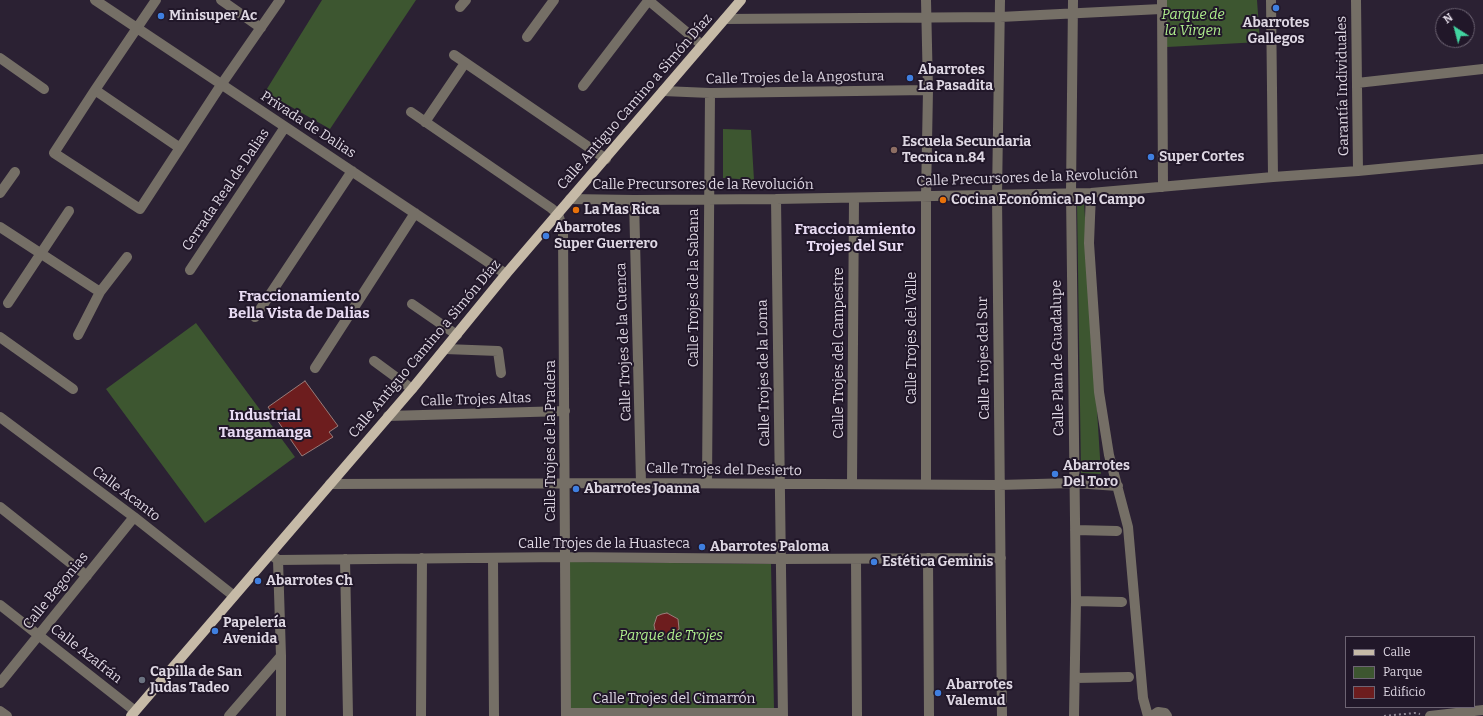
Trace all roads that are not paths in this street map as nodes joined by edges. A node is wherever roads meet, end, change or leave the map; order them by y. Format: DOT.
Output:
graph roads {
  1 [pos="95,0"];
  2 [pos="156,0"];
  3 [pos="221,0"];
  4 [pos="280,0"];
  5 [pos="554,0"];
  6 [pos="648,0"];
  7 [pos="741,0"];
  8 [pos="926,0"];
  9 [pos="1000,0"];
  10 [pos="1073,0"];
  11 [pos="1271,0"];
  12 [pos="1356,0"];
  13 [pos="1162,4"];
  14 [pos="1073,13"];
  15 [pos="927,17"];
  16 [pos="1000,17"];
  17 [pos="725,19"];
  18 [pos="137,28"];
  19 [pos="261,28"];
  20 [pos="527,37"];
  21 [pos="702,45"];
  22 [pos="454,55"];
  23 [pos="0,58"];
  24 [pos="465,63"];
  25 [pos="1483,69"];
  26 [pos="1357,83"];
  27 [pos="221,85"];
  28 [pos="583,86"];
  29 [pos="44,89"];
  30 [pos="94,90"];
  31 [pos="928,90"];
  32 [pos="663,91"];
  33 [pos="710,93"];
  34 [pos="411,112"];
  35 [pos="425,122"];
  36 [pos="285,127"];
  37 [pos="180,148"];
  38 [pos="606,159"];
  39 [pos="1483,159"];
  40 [pos="352,171"];
  41 [pos="1358,171"];
  42 [pos="15,172"];
  43 [pos="1273,176"];
  44 [pos="1163,187"];
  45 [pos="1070,193"];
  46 [pos="1090,193"];
  47 [pos="0,194"];
  48 [pos="997,195"];
  49 [pos="926,196"];
  50 [pos="854,198"];
  51 [pos="570,199"];
  52 [pos="709,199"];
  53 [pos="776,199"];
  54 [pos="634,200"];
  55 [pos="69,211"];
  56 [pos="415,213"];
  57 [pos="558,214"];
  58 [pos="0,227"];
  59 [pos="41,254"];
  60 [pos="127,257"];
  61 [pos="190,270"];
  62 [pos="506,274"];
  63 [pos="100,292"];
  64 [pos="8,303"];
  65 [pos="412,304"];
  66 [pos="255,317"];
  67 [pos="78,335"];
  68 [pos="457,335"];
  69 [pos="0,337"];
  70 [pos="445,349"];
  71 [pos="374,361"];
  72 [pos="315,368"];
  73 [pos="500,373"];
  74 [pos="73,388"];
  75 [pos="412,389"];
  76 [pos="565,411"];
  77 [pos="388,416"];
  78 [pos="0,417"];
  79 [pos="565,483"];
  80 [pos="641,483"];
  81 [pos="707,483"];
  82 [pos="1074,483"];
  83 [pos="330,484"];
  84 [pos="780,484"];
  85 [pos="852,484"];
  86 [pos="926,484"];
  87 [pos="999,485"];
  88 [pos="1118,486"];
  89 [pos="0,507"];
  90 [pos="134,517"];
  91 [pos="1075,530"];
  92 [pos="1117,531"];
  93 [pos="274,557"];
  94 [pos="565,557"];
  95 [pos="422,558"];
  96 [pos="493,558"];
  97 [pos="928,558"];
  98 [pos="1001,558"];
  99 [pos="345,559"];
  100 [pos="780,559"];
  101 [pos="856,559"];
  102 [pos="87,576"];
  103 [pos="234,596"];
  104 [pos="1076,601"];
  105 [pos="1122,602"];
  106 [pos="0,605"];
  107 [pos="39,635"];
  108 [pos="281,656"];
  109 [pos="1129,677"];
  110 [pos="1075,678"];
  111 [pos="0,683"];
  112 [pos="241,702"];
  113 [pos="1483,710"];
  114 [pos="0,711"];
  115 [pos="133,713"];
  116 [pos="1427,713"];
  117 [pos="566,714"];
  118 [pos="641,714"];
  119 [pos="783,714"];
  120 [pos="708,715"];
  121 [pos="7,716"];
  122 [pos="229,716"];
  123 [pos="240,716"];
  124 [pos="281,716"];
  125 [pos="348,716"];
  126 [pos="421,716"];
  127 [pos="494,716"];
  128 [pos="857,716"];
  129 [pos="929,716"];
  130 [pos="1002,716"];
  131 [pos="1074,716"];
  132 [pos="1148,716"];
  133 [pos="1152,716"];
  134 [pos="1167,716"];
  1 -- 18 [label="street, Privada de Dalias"];
  2 -- 18 [label="street"];
  3 -- 19 [label="street"];
  4 -- 19 [label="street"];
  5 -- 20 [label="street"];
  6 -- 21 [label="street"];
  6 -- 28 [label="street"];
  7 -- 17 [label="main road, Calle Antiguo Camino a Simón Díaz"];
  8 -- 15 [label="street, Calle Trojes del Valle"];
  9 -- 16 [label="street, Calle Trojes del Sur"];
  10 -- 14 [label="street, Calle Plan de Guadalupe"];
  11 -- 43 [label="street"];
  12 -- 26 [label="street, Garantía Individuales"];
  13 -- 14 [label="street"];
  13 -- 44 [label="street"];
  14 -- 16 [label="street"];
  14 -- 45 [label="street, Calle Plan de Guadalupe"];
  15 -- 16 [label="street"];
  15 -- 17 [label="street"];
  15 -- 31 [label="street, Calle Trojes del Valle"];
  16 -- 48 [label="street, Calle Trojes del Sur"];
  17 -- 21 [label="main road, Calle Antiguo Camino a Simón Díaz"];
  18 -- 27 [label="street, Privada de Dalias"];
  18 -- 30 [label="street"];
  19 -- 27 [label="street"];
  21 -- 32 [label="main road, Calle Antiguo Camino a Simón Díaz"];
  22 -- 24 [label="street"];
  23 -- 29 [label="street"];
  24 -- 35 [label="street"];
  24 -- 38 [label="street"];
  25 -- 26 [label="street"];
  26 -- 41 [label="street, Garantía Individuales"];
  27 -- 36 [label="street, Privada de Dalias"];
  27 -- 37 [label="street"];
  30 -- 37 [label="street"];
  30 -- 37 [label="street"];
  31 -- 33 [label="street, Calle Trojes de la Angostura"];
  31 -- 49 [label="street, Calle Trojes del Valle"];
  32 -- 33 [label="street, Calle Trojes de la Angostura"];
  32 -- 38 [label="main road, Calle Antiguo Camino a Simón Díaz"];
  33 -- 52 [label="street, Calle Trojes de la Sabana"];
  34 -- 35 [label="street"];
  35 -- 57 [label="street"];
  36 -- 40 [label="street, Privada de Dalias"];
  36 -- 61 [label="street, Cerrada Real de Dalias"];
  38 -- 51 [label="main road, Calle Antiguo Camino a Simón Díaz"];
  39 -- 41 [label="street, Calle Precursores de la Revolución"];
  40 -- 56 [label="street, Privada de Dalias"];
  40 -- 66 [label="street"];
  41 -- 43 [label="street, Calle Precursores de la Revolución"];
  42 -- 47 [label="street"];
  43 -- 44 [label="street, Calle Precursores de la Revolución"];
  44 -- 46 [label="street, Calle Precursores de la Revolución"];
  45 -- 46 [label="street, Calle Precursores de la Revolución"];
  45 -- 48 [label="street, Calle Precursores de la Revolución"];
  45 -- 82 [label="street, Calle Plan de Guadalupe"];
  46 -- 88 [label="street"];
  48 -- 49 [label="street, Calle Precursores de la Revolución"];
  48 -- 87 [label="street, Calle Trojes del Sur"];
  49 -- 50 [label="street, Calle Precursores de la Revolución"];
  49 -- 86 [label="street, Calle Trojes del Valle"];
  50 -- 53 [label="street, Calle Precursores de la Revolución"];
  50 -- 85 [label="street, Calle Trojes del Campestre"];
  51 -- 54 [label="street, Calle Precursores de la Revolución"];
  51 -- 57 [label="main road, Calle Antiguo Camino a Simón Díaz"];
  52 -- 53 [label="street, Calle Precursores de la Revolución"];
  52 -- 54 [label="street, Calle Precursores de la Revolución"];
  52 -- 81 [label="street, Calle Trojes de la Sabana"];
  53 -- 84 [label="street, Calle Trojes de la Loma"];
  54 -- 80 [label="street, Calle Trojes de la Cuenca"];
  55 -- 59 [label="street"];
  56 -- 62 [label="street, Privada de Dalias"];
  56 -- 72 [label="street"];
  57 -- 62 [label="main road, Calle Antiguo Camino a Simón Díaz"];
  57 -- 76 [label="street, Calle Trojes de la Pradera"];
  58 -- 59 [label="street"];
  59 -- 63 [label="street"];
  59 -- 64 [label="street"];
  60 -- 63 [label="street"];
  62 -- 68 [label="main road, Calle Antiguo Camino a Simón Díaz"];
  63 -- 67 [label="street"];
  65 -- 68 [label="street"];
  68 -- 70 [label="main road, Calle Antiguo Camino a Simón Díaz"];
  69 -- 74 [label="street"];
  70 -- 73 [label="street"];
  70 -- 75 [label="main road, Calle Antiguo Camino a Simón Díaz"];
  71 -- 75 [label="street"];
  75 -- 77 [label="main road, Calle Antiguo Camino a Simón Díaz"];
  76 -- 77 [label="street, Calle Trojes Altas"];
  76 -- 79 [label="street, Calle Trojes de la Pradera"];
  77 -- 83 [label="main road, Calle Antiguo Camino a Simón Díaz"];
  78 -- 90 [label="street, Calle Acanto"];
  79 -- 80 [label="street, Calle Trojes del Desierto"];
  79 -- 83 [label="street, Calle Trojes del Desierto"];
  79 -- 94 [label="street, Calle Trojes de la Pradera"];
  80 -- 81 [label="street, Calle Trojes del Desierto"];
  81 -- 84 [label="street, Calle Trojes del Desierto"];
  82 -- 87 [label="street, Calle Trojes del Desierto"];
  82 -- 88 [label="street, Calle Trojes del Desierto"];
  82 -- 91 [label="street, Calle Plan de Guadalupe"];
  83 -- 93 [label="main road, Calle Antiguo Camino a Simón Díaz"];
  84 -- 85 [label="street, Calle Trojes del Desierto"];
  84 -- 100 [label="street, Calle Trojes de la Loma"];
  85 -- 86 [label="street, Calle Trojes del Desierto"];
  86 -- 87 [label="street, Calle Trojes del Desierto"];
  87 -- 98 [label="street, Calle Trojes del Sur"];
  88 -- 132 [label="street"];
  89 -- 102 [label="street"];
  90 -- 102 [label="street, Calle Begonias"];
  90 -- 103 [label="street, Calle Acanto"];
  91 -- 92 [label="street"];
  91 -- 104 [label="street, Calle Plan de Guadalupe"];
  93 -- 99 [label="street, Calle Trojes de la Huasteca"];
  93 -- 103 [label="main road, Calle Antiguo Camino a Simón Díaz"];
  93 -- 108 [label="street"];
  94 -- 96 [label="street, Calle Trojes de la Huasteca"];
  94 -- 100 [label="street, Calle Trojes de la Huasteca"];
  94 -- 117 [label="street, Calle Trojes de la Pradera"];
  95 -- 96 [label="street, Calle Trojes de la Huasteca"];
  95 -- 99 [label="street, Calle Trojes de la Huasteca"];
  95 -- 126 [label="street"];
  96 -- 127 [label="street"];
  97 -- 98 [label="street, Calle Trojes de la Huasteca"];
  97 -- 101 [label="street, Calle Trojes de la Huasteca"];
  97 -- 129 [label="street"];
  98 -- 130 [label="street, Calle Trojes del Sur"];
  99 -- 125 [label="street"];
  100 -- 101 [label="street, Calle Trojes de la Huasteca"];
  100 -- 119 [label="street, Calle Trojes de la Loma"];
  101 -- 128 [label="street"];
  102 -- 107 [label="street, Calle Begonias"];
  103 -- 115 [label="main road, Calle Antiguo Camino a Simón Díaz"];
  104 -- 105 [label="street"];
  104 -- 110 [label="street, Calle Plan de Guadalupe"];
  106 -- 107 [label="street, Calle Azafrán"];
  107 -- 111 [label="street, Calle Begonias"];
  107 -- 115 [label="street, Calle Azafrán"];
  108 -- 112 [label="street"];
  108 -- 124 [label="street"];
  109 -- 110 [label="street"];
  110 -- 131 [label="street, Calle Plan de Guadalupe"];
  112 -- 122 [label="street"];
  112 -- 123 [label="street"];
  113 -- 116 [label="street"];
  114 -- 121 [label="street"];
  117 -- 118 [label="street, Calle Trojes del Cimarrón"];
  118 -- 120 [label="street, Calle Trojes del Cimarrón"];
  119 -- 120 [label="street, Calle Trojes del Cimarrón"];
  133 -- 134 [label="street"];
}
